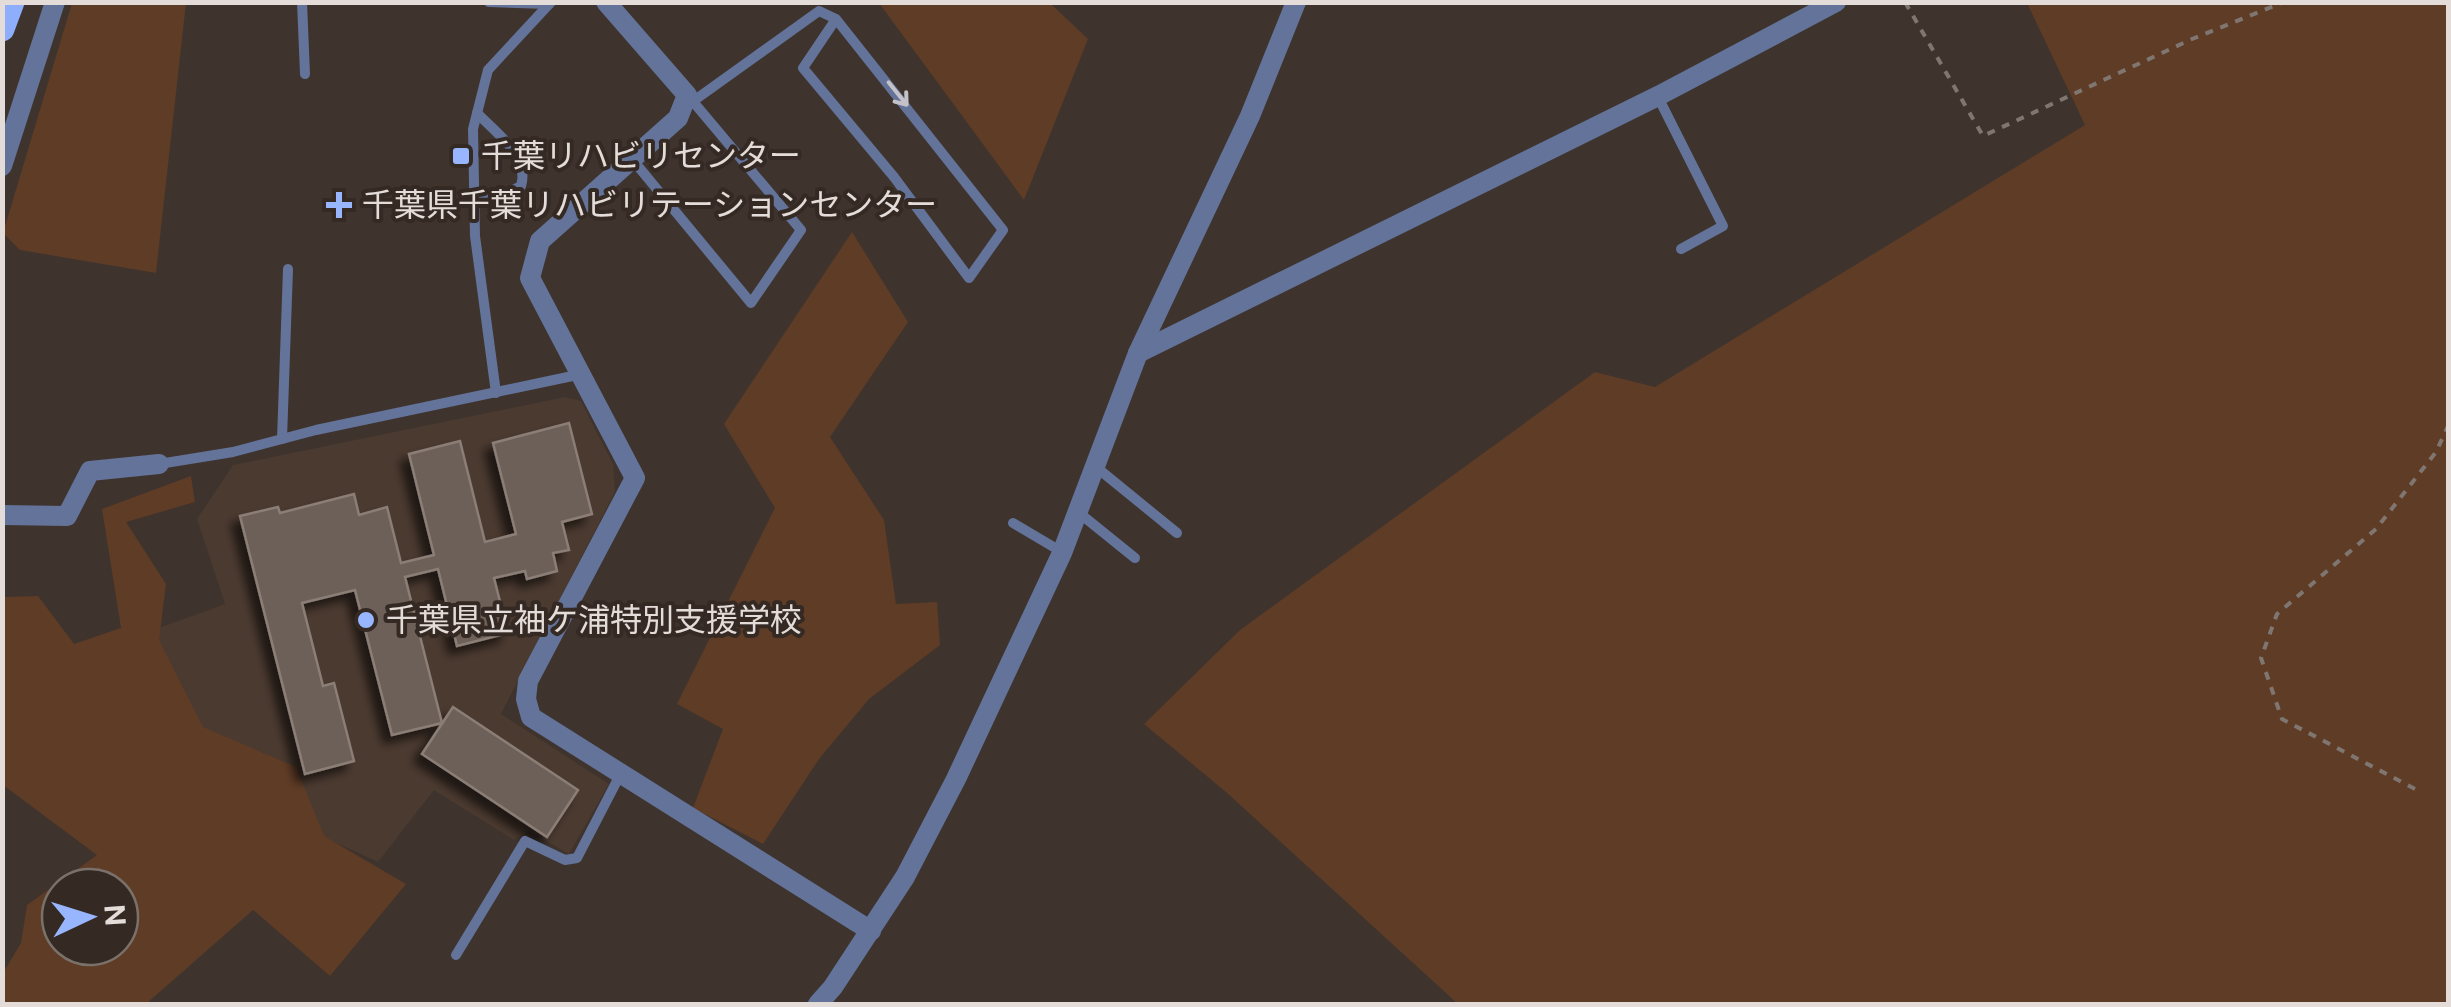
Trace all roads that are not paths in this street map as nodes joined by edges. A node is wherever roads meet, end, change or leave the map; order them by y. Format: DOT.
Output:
graph roads {
  1 [pos="12,2"];
  2 [pos="55,2"];
  3 [pos="302,2"];
  4 [pos="489,2"];
  5 [pos="606,2"];
  6 [pos="1296,2"];
  7 [pos="1836,2"];
  8 [pos="550,4"];
  9 [pos="836,18"];
  10 [pos="2,29"];
  11 [pos="305,74"];
  12 [pos="1658,96"];
  13 [pos="690,98"];
  14 [pos="476,113"];
  15 [pos="632,158"];
  16 [pos="2,166"];
  17 [pos="474,198"];
  18 [pos="1680,249"];
  19 [pos="288,269"];
  20 [pos="1138,353"];
  21 [pos="583,374"];
  22 [pos="496,393"];
  23 [pos="282,439"];
  24 [pos="159,464"];
  25 [pos="1095,466"];
  26 [pos="1078,512"];
  27 [pos="2,515"];
  28 [pos="1013,524"];
  29 [pos="1177,532"];
  30 [pos="1062,552"];
  31 [pos="1135,558"];
  32 [pos="620,775"];
  33 [pos="871,930"];
  34 [pos="456,955"];
  35 [pos="818,1004"];
  1 -- 10 [label="main road"];
  2 -- 16 [label="street"];
  3 -- 11 [label="lane"];
  4 -- 8 [label="lane"];
  5 -- 13 [label="street"];
  6 -- 20 [label="street"];
  7 -- 12 [label="street"];
  8 -- 14 [label="lane"];
  9 -- 9 [label="lane, one-way"];
  9 -- 13 [label="lane"];
  12 -- 18 [label="lane"];
  12 -- 20 [label="street"];
  13 -- 15 [label="street"];
  13 -- 15 [label="lane"];
  14 -- 17 [label="lane"];
  14 -- 17 [label="lane"];
  15 -- 21 [label="street"];
  17 -- 22 [label="lane"];
  19 -- 23 [label="lane"];
  20 -- 25 [label="street"];
  21 -- 22 [label="lane"];
  21 -- 32 [label="street"];
  22 -- 23 [label="lane"];
  23 -- 24 [label="lane"];
  24 -- 27 [label="street"];
  25 -- 26 [label="street"];
  25 -- 29 [label="lane"];
  26 -- 30 [label="street"];
  26 -- 31 [label="lane"];
  28 -- 30 [label="lane"];
  30 -- 33 [label="street"];
  32 -- 33 [label="street"];
  32 -- 34 [label="lane"];
  33 -- 35 [label="street"];
}
